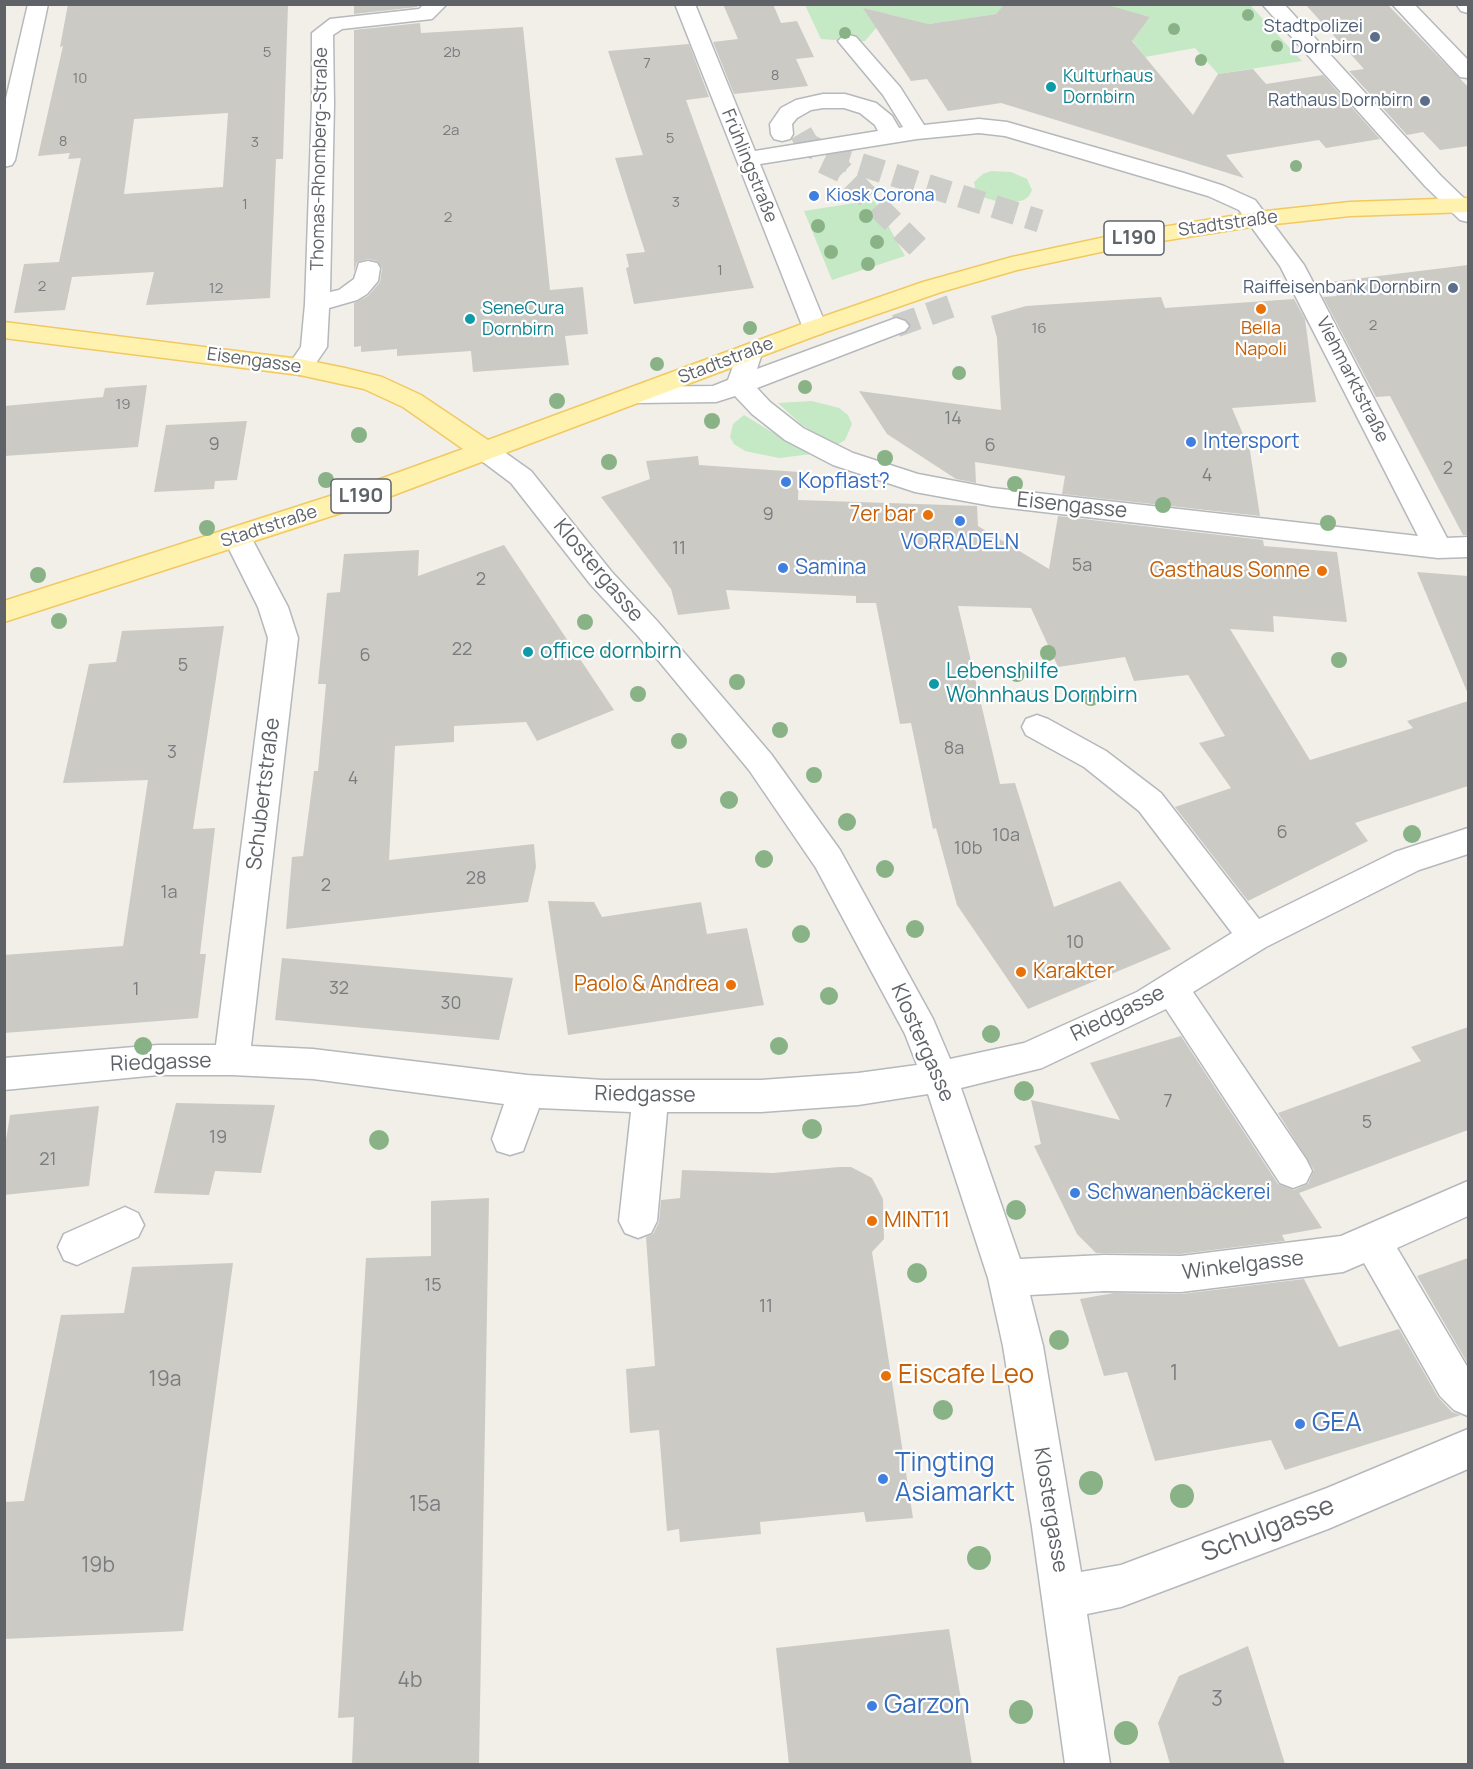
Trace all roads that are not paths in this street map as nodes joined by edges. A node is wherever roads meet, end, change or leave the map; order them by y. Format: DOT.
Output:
graph roads {
  1 [pos="38,4"];
  2 [pos="437,4"];
  3 [pos="685,4"];
  4 [pos="1272,4"];
  5 [pos="1402,4"];
  6 [pos="849,41"];
  7 [pos="1468,72"];
  8 [pos="917,132"];
  9 [pos="792,133"];
  10 [pos="883,138"];
  11 [pos="747,159"];
  12 [pos="4,160"];
  13 [pos="1465,209"];
  14 [pos="1257,219"];
  15 [pos="368,268"];
  16 [pos="317,304"];
  17 [pos="896,326"];
  18 [pos="814,328"];
  19 [pos="4,330"];
  20 [pos="749,353"];
  21 [pos="300,367"];
  22 [pos="739,385"];
  23 [pos="637,395"];
  24 [pos="484,450"];
  25 [pos="237,537"];
  26 [pos="1468,547"];
  27 [pos="1438,548"];
  28 [pos="4,612"];
  29 [pos="1037,728"];
  30 [pos="1468,841"];
  31 [pos="1254,937"];
  32 [pos="1171,988"];
  33 [pos="232,1060"];
  34 [pos="4,1074"];
  35 [pos="940,1077"];
  36 [pos="527,1091"];
  37 [pos="651,1096"];
  38 [pos="510,1138"];
  39 [pos="1293,1171"];
  40 [pos="1468,1198"];
  41 [pos="638,1221"];
  42 [pos="124,1225"];
  43 [pos="1372,1242"];
  44 [pos="77,1247"];
  45 [pos="1006,1278"];
  46 [pos="1468,1396"];
  47 [pos="1468,1449"];
  48 [pos="1063,1597"];
  49 [pos="1088,1764"];
  1 -- 12 [label="street"];
  2 -- 16 [label="street, Thomas-Rhomberg-Straße"];
  3 -- 11 [label="street, Frühlingstraße"];
  4 -- 13 [label="street"];
  5 -- 7 [label="street"];
  6 -- 8 [label="street"];
  8 -- 10 [label="street, Viehmarktstraße"];
  8 -- 14 [label="street, Viehmarktstraße"];
  9 -- 10 [label="street"];
  10 -- 11 [label="street, Viehmarktstraße"];
  11 -- 18 [label="street, Frühlingstraße"];
  13 -- 14 [label="main road, Stadtstraße / L190"];
  14 -- 18 [label="main road, Stadtstraße / L190"];
  14 -- 27 [label="street, Viehmarktstraße"];
  15 -- 16 [label="street"];
  16 -- 21 [label="street, Thomas-Rhomberg-Straße"];
  17 -- 22 [label="street"];
  18 -- 20 [label="main road, Stadtstraße / L190"];
  19 -- 21 [label="main road, Eisengasse"];
  20 -- 22 [label="street"];
  20 -- 23 [label="main road, Stadtstraße / L190"];
  21 -- 24 [label="main road, Eisengasse"];
  22 -- 23 [label="street"];
  22 -- 27 [label="street, Eisengasse"];
  23 -- 24 [label="main road, Stadtstraße / L190"];
  24 -- 25 [label="main road, Stadtstraße / L190"];
  24 -- 35 [label="street, Klostergasse"];
  25 -- 28 [label="main road, Stadtstraße / L190"];
  25 -- 33 [label="street, Schubertstraße"];
  26 -- 27 [label="street, Eisengasse"];
  29 -- 31 [label="street"];
  30 -- 31 [label="street, Riedgasse"];
  31 -- 32 [label="street, Riedgasse"];
  32 -- 35 [label="street, Riedgasse"];
  32 -- 39 [label="street"];
  33 -- 34 [label="street, Riedgasse"];
  33 -- 36 [label="street, Riedgasse"];
  35 -- 37 [label="street, Riedgasse"];
  35 -- 45 [label="street, Klostergasse"];
  36 -- 37 [label="street, Riedgasse"];
  36 -- 38 [label="street"];
  37 -- 41 [label="street"];
  40 -- 43 [label="street, Winkelgasse"];
  42 -- 44 [label="street"];
  43 -- 45 [label="street, Winkelgasse"];
  43 -- 46 [label="street"];
  45 -- 48 [label="street, Klostergasse"];
  47 -- 48 [label="street, Schulgasse"];
  48 -- 49 [label="street, Klostergasse"];
}
